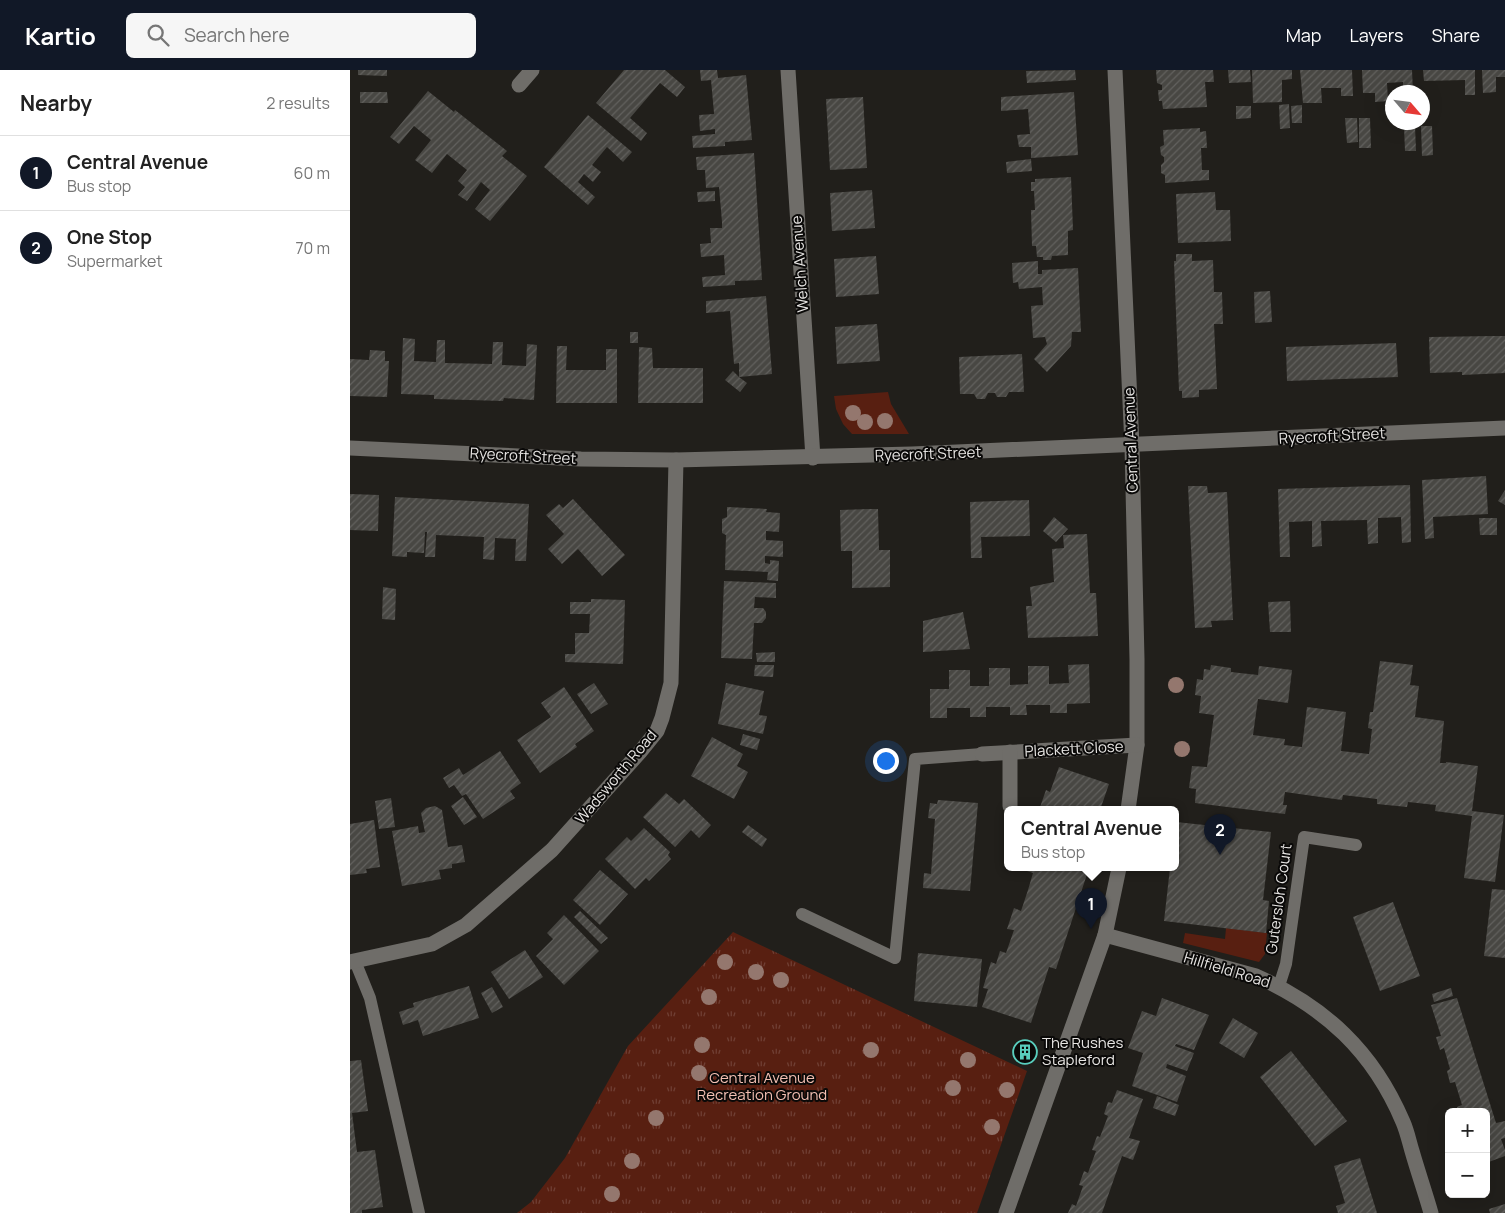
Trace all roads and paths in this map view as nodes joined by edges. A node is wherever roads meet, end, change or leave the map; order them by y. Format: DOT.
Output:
graph roads {
  1 [pos="532,70"];
  2 [pos="788,70"];
  3 [pos="1115,70"];
  4 [pos="519,85"];
  5 [pos="1505,428"];
  6 [pos="1132,446"];
  7 [pos="350,448"];
  8 [pos="812,458"];
  9 [pos="676,460"];
  10 [pos="1137,745"];
  11 [pos="1010,752"];
  12 [pos="982,754"];
  13 [pos="1010,806"];
  14 [pos="1129,806"];
  15 [pos="1356,845"];
  16 [pos="1118,871"];
  17 [pos="802,914"];
  18 [pos="1105,934"];
  19 [pos="352,961"];
  20 [pos="1279,986"];
  21 [pos="419,1213"];
  22 [pos="1006,1213"];
  23 [pos="1431,1213"];
  1 -- 4 [label="street"];
  2 -- 8 [label="street, Welch Avenue"];
  3 -- 6 [label="street, Central Avenue"];
  5 -- 6 [label="street, Ryecroft Street"];
  6 -- 8 [label="street, Ryecroft Street"];
  6 -- 10 [label="street, Central Avenue"];
  7 -- 9 [label="street, Ryecroft Street"];
  8 -- 9 [label="street, Ryecroft Street"];
  9 -- 19 [label="street, Wadsworth Road"];
  10 -- 11 [label="street, Plackett Close"];
  10 -- 14 [label="street, Central Avenue"];
  11 -- 12 [label="street, Plackett Close"];
  11 -- 13 [label="street, Plackett Close"];
  12 -- 17 [label="lane"];
  15 -- 20 [label="lane, Gutersloh Court"];
  16 -- 18 [label="street"];
  18 -- 20 [label="street, Hillfield Road"];
  18 -- 22 [label="street"];
  19 -- 21 [label="lane"];
  20 -- 23 [label="street, Hillfield Road"];
}
